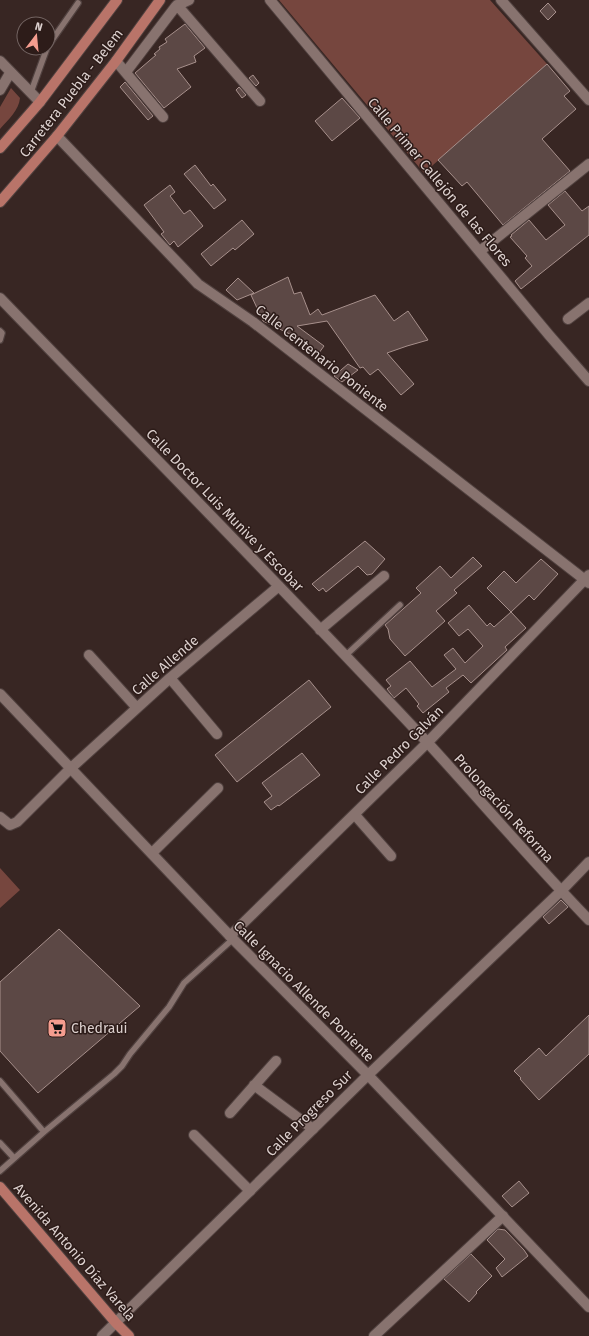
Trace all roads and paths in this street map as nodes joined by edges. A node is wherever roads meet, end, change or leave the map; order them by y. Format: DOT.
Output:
graph roads {
  1 [pos="117,0"];
  2 [pos="160,0"];
  3 [pos="189,0"];
  4 [pos="270,0"];
  5 [pos="502,0"];
  6 [pos="78,3"];
  7 [pos="177,5"];
  8 [pos="56,35"];
  9 [pos="45,56"];
  10 [pos="0,61"];
  11 [pos="116,61"];
  12 [pos="126,72"];
  13 [pos="10,73"];
  14 [pos="0,90"];
  15 [pos="31,92"];
  16 [pos="589,100"];
  17 [pos="260,101"];
  18 [pos="40,102"];
  19 [pos="163,117"];
  20 [pos="57,136"];
  21 [pos="0,148"];
  22 [pos="589,164"];
  23 [pos="0,202"];
  24 [pos="480,251"];
  25 [pos="0,298"];
  26 [pos="589,303"];
  27 [pos="568,319"];
  28 [pos="0,331"];
  29 [pos="0,340"];
  30 [pos="589,381"];
  31 [pos="384,576"];
  32 [pos="588,579"];
  33 [pos="279,586"];
  34 [pos="400,606"];
  35 [pos="320,630"];
  36 [pos="89,655"];
  37 [pos="345,656"];
  38 [pos="170,678"];
  39 [pos="0,694"];
  40 [pos="137,708"];
  41 [pos="217,734"];
  42 [pos="427,743"];
  43 [pos="71,768"];
  44 [pos="218,788"];
  45 [pos="355,815"];
  46 [pos="0,817"];
  47 [pos="152,853"];
  48 [pos="391,856"];
  49 [pos="589,862"];
  50 [pos="561,891"];
  51 [pos="589,920"];
  52 [pos="232,938"];
  53 [pos="276,1061"];
  54 [pos="368,1075"];
  55 [pos="0,1081"];
  56 [pos="254,1085"];
  57 [pos="230,1113"];
  58 [pos="313,1129"];
  59 [pos="44,1132"];
  60 [pos="194,1135"];
  61 [pos="0,1143"];
  62 [pos="14,1158"];
  63 [pos="0,1171"];
  64 [pos="0,1187"];
  65 [pos="250,1191"];
  66 [pos="502,1216"];
  67 [pos="589,1307"];
  68 [pos="116,1322"];
  69 [pos="102,1336"];
  70 [pos="129,1336"];
  71 [pos="374,1336"];
  1 -- 18 [label="main road, Carretera Puebla - Belem"];
  2 -- 11 [label="main road, Carretera Puebla - Belem"];
  3 -- 7 [label="street"];
  4 -- 24 [label="street, Calle Primer Callejón de las Flores"];
  5 -- 16 [label="street"];
  6 -- 8 [label="lane"];
  7 -- 12 [label="street"];
  7 -- 17 [label="street"];
  9 -- 15 [label="lane"];
  10 -- 13 [label="street"];
  11 -- 12 [label="street"];
  11 -- 20 [label="main road, Carretera Puebla - Belem"];
  12 -- 19 [label="street"];
  13 -- 14 [label="street"];
  13 -- 15 [label="street"];
  15 -- 18 [label="street"];
  18 -- 21 [label="main road, Carretera Puebla - Belem"];
  20 -- 23 [label="main road, Carretera Puebla - Belem"];
  20 -- 32 [label="street, Calle Centenario Poniente"];
  22 -- 24 [label="street"];
  24 -- 30 [label="street, Calle Primer Callejón de las Flores"];
  25 -- 33 [label="street, Calle Doctor Luis Munive y Escobar"];
  26 -- 27 [label="street"];
  28 -- 29 [label="lane"];
  31 -- 35 [label="street"];
  32 -- 42 [label="street, Calle Pedro Galván"];
  33 -- 35 [label="street, Calle Doctor Luis Munive y Escobar"];
  33 -- 38 [label="street, Calle Allende"];
  34 -- 37 [label="lane"];
  35 -- 37 [label="street, Calle Doctor Luis Munive y Escobar"];
  36 -- 40 [label="street"];
  37 -- 42 [label="street, Calle Doctor Luis Munive y Escobar"];
  38 -- 40 [label="street, Calle Allende"];
  38 -- 41 [label="street"];
  39 -- 43 [label="street, Calle Ignacio Allende Poniente"];
  40 -- 43 [label="street, Calle Allende"];
  42 -- 45 [label="street, Calle Pedro Galván"];
  42 -- 50 [label="street, Prolongación Reforma"];
  43 -- 46 [label="street, Calle Allende"];
  43 -- 47 [label="street, Calle Ignacio Allende Poniente"];
  44 -- 47 [label="street"];
  45 -- 48 [label="street"];
  45 -- 52 [label="street, Calle Pedro Galván"];
  47 -- 52 [label="street, Calle Ignacio Allende Poniente"];
  49 -- 50 [label="street, Calle Progreso Sur"];
  50 -- 51 [label="street, Prolongación Reforma"];
  50 -- 54 [label="street, Calle Progreso Sur"];
  52 -- 54 [label="street, Calle Ignacio Allende Poniente"];
  52 -- 59 [label="lane"];
  53 -- 56 [label="street"];
  54 -- 58 [label="street, Calle Progreso Sur"];
  54 -- 66 [label="street, Calle Ignacio Allende Poniente"];
  55 -- 59 [label="lane"];
  56 -- 57 [label="street"];
  56 -- 58 [label="street"];
  58 -- 65 [label="street, Calle Progreso Sur"];
  59 -- 62 [label="lane"];
  60 -- 65 [label="street"];
  61 -- 62 [label="lane"];
  62 -- 63 [label="lane"];
  64 -- 68 [label="main road, Avenida Antonio Díaz Varela"];
  65 -- 68 [label="street, Calle Progreso Sur"];
  66 -- 67 [label="street, Calle Ignacio Allende Poniente"];
  66 -- 71 [label="street"];
  68 -- 69 [label="street, Calle Progreso Sur"];
  68 -- 70 [label="main road, Avenida Antonio Díaz Varela"];
}
